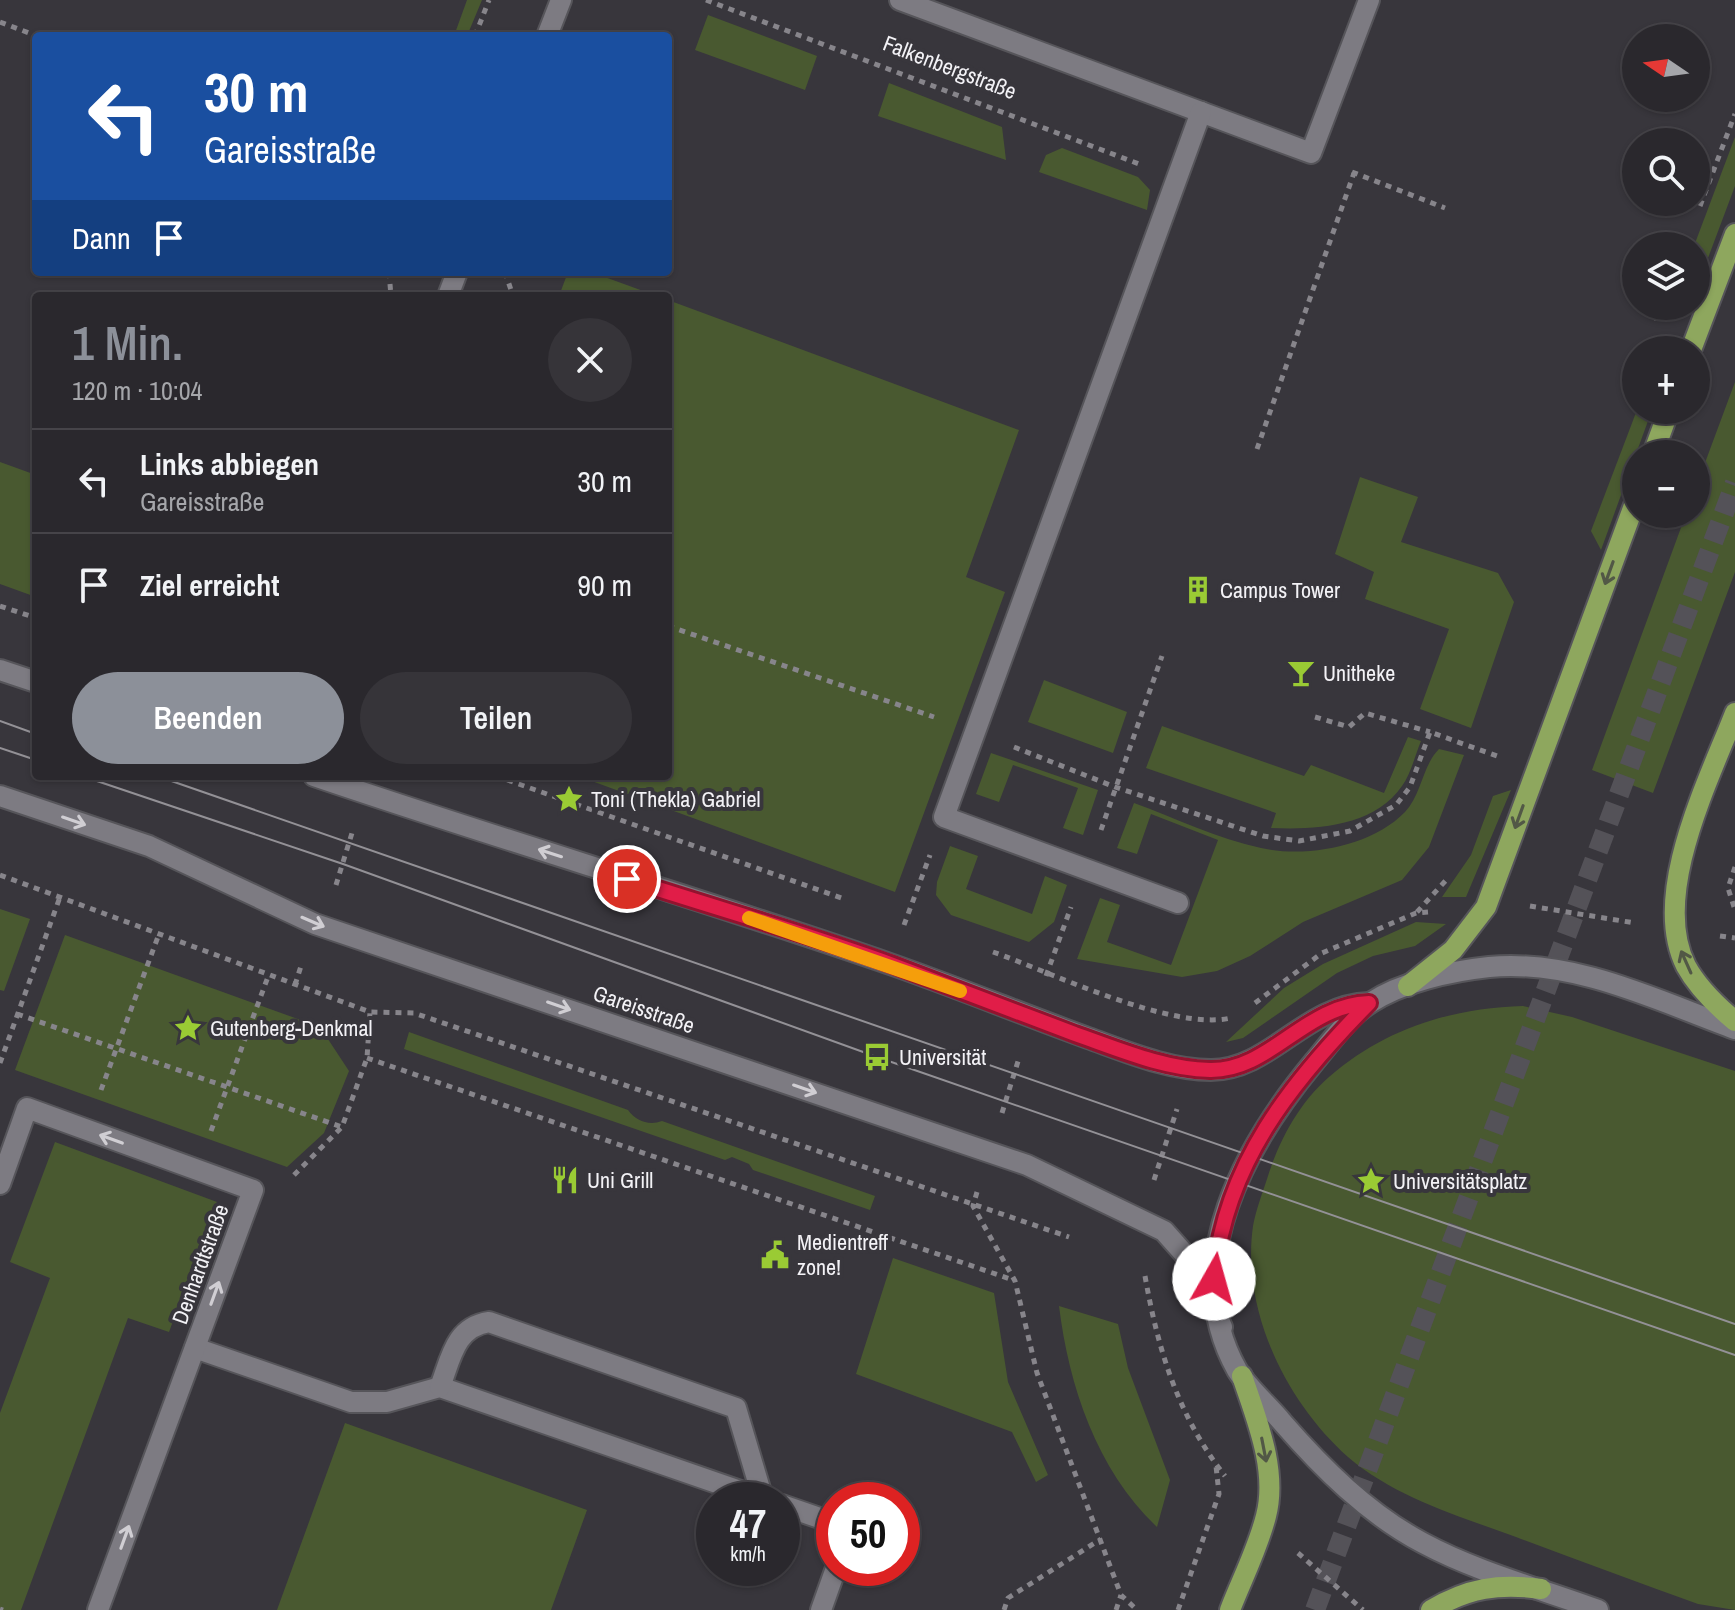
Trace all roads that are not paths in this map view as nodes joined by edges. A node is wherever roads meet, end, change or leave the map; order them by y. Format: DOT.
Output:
graph roads {
  1 [pos="561,0"];
  2 [pos="900,0"];
  3 [pos="1369,0"];
  4 [pos="549,32"];
  5 [pos="1201,112"];
  6 [pos="1735,234"];
  7 [pos="1696,336"];
  8 [pos="1626,528"];
  9 [pos="0,670"];
  10 [pos="32,681"];
  11 [pos="1735,713"];
  12 [pos="326,780"];
  13 [pos="0,796"];
  14 [pos="1178,903"];
  15 [pos="1408,986"];
  16 [pos="1369,1003"];
  17 [pos="1735,1021"];
  18 [pos="1735,1029"];
  19 [pos="0,1184"];
  20 [pos="1222,1327"];
  21 [pos="195,1348"];
  22 [pos="1242,1376"];
  23 [pos="440,1387"];
  24 [pos="715,1482"];
  25 [pos="763,1482"];
  26 [pos="830,1586"];
  27 [pos="1541,1589"];
  28 [pos="98,1610"];
  29 [pos="821,1610"];
  30 [pos="1230,1610"];
  31 [pos="1431,1610"];
  32 [pos="1598,1610"];
  1 -- 4 [label="main road"];
  2 -- 5 [label="main road, Falkenbergstraße"];
  3 -- 5 [label="main road, Falkenbergstraße"];
  5 -- 14 [label="main road"];
  6 -- 7 [label="main road"];
  8 -- 15 [label="main road, one-way"];
  9 -- 10 [label="main road"];
  17 -- 11 [label="main road, one-way"];
  16 -- 12 [label="main road, one-way"];
  13 -- 20 [label="main road, Gareisstraße, one-way"];
  15 -- 16 [label="main road"];
  15 -- 18 [label="main road"];
  16 -- 20 [label="main road"];
  21 -- 19 [label="main road, Denhardtstraße, one-way"];
  20 -- 22 [label="main road"];
  21 -- 23 [label="main road"];
  28 -- 21 [label="main road, Denhardtstraße, one-way"];
  22 -- 27 [label="main road"];
  22 -- 30 [label="main road, one-way"];
  23 -- 24 [label="main road"];
  23 -- 25 [label="main road"];
  26 -- 29 [label="main road"];
  27 -- 31 [label="main road"];
  27 -- 32 [label="main road"];
}
